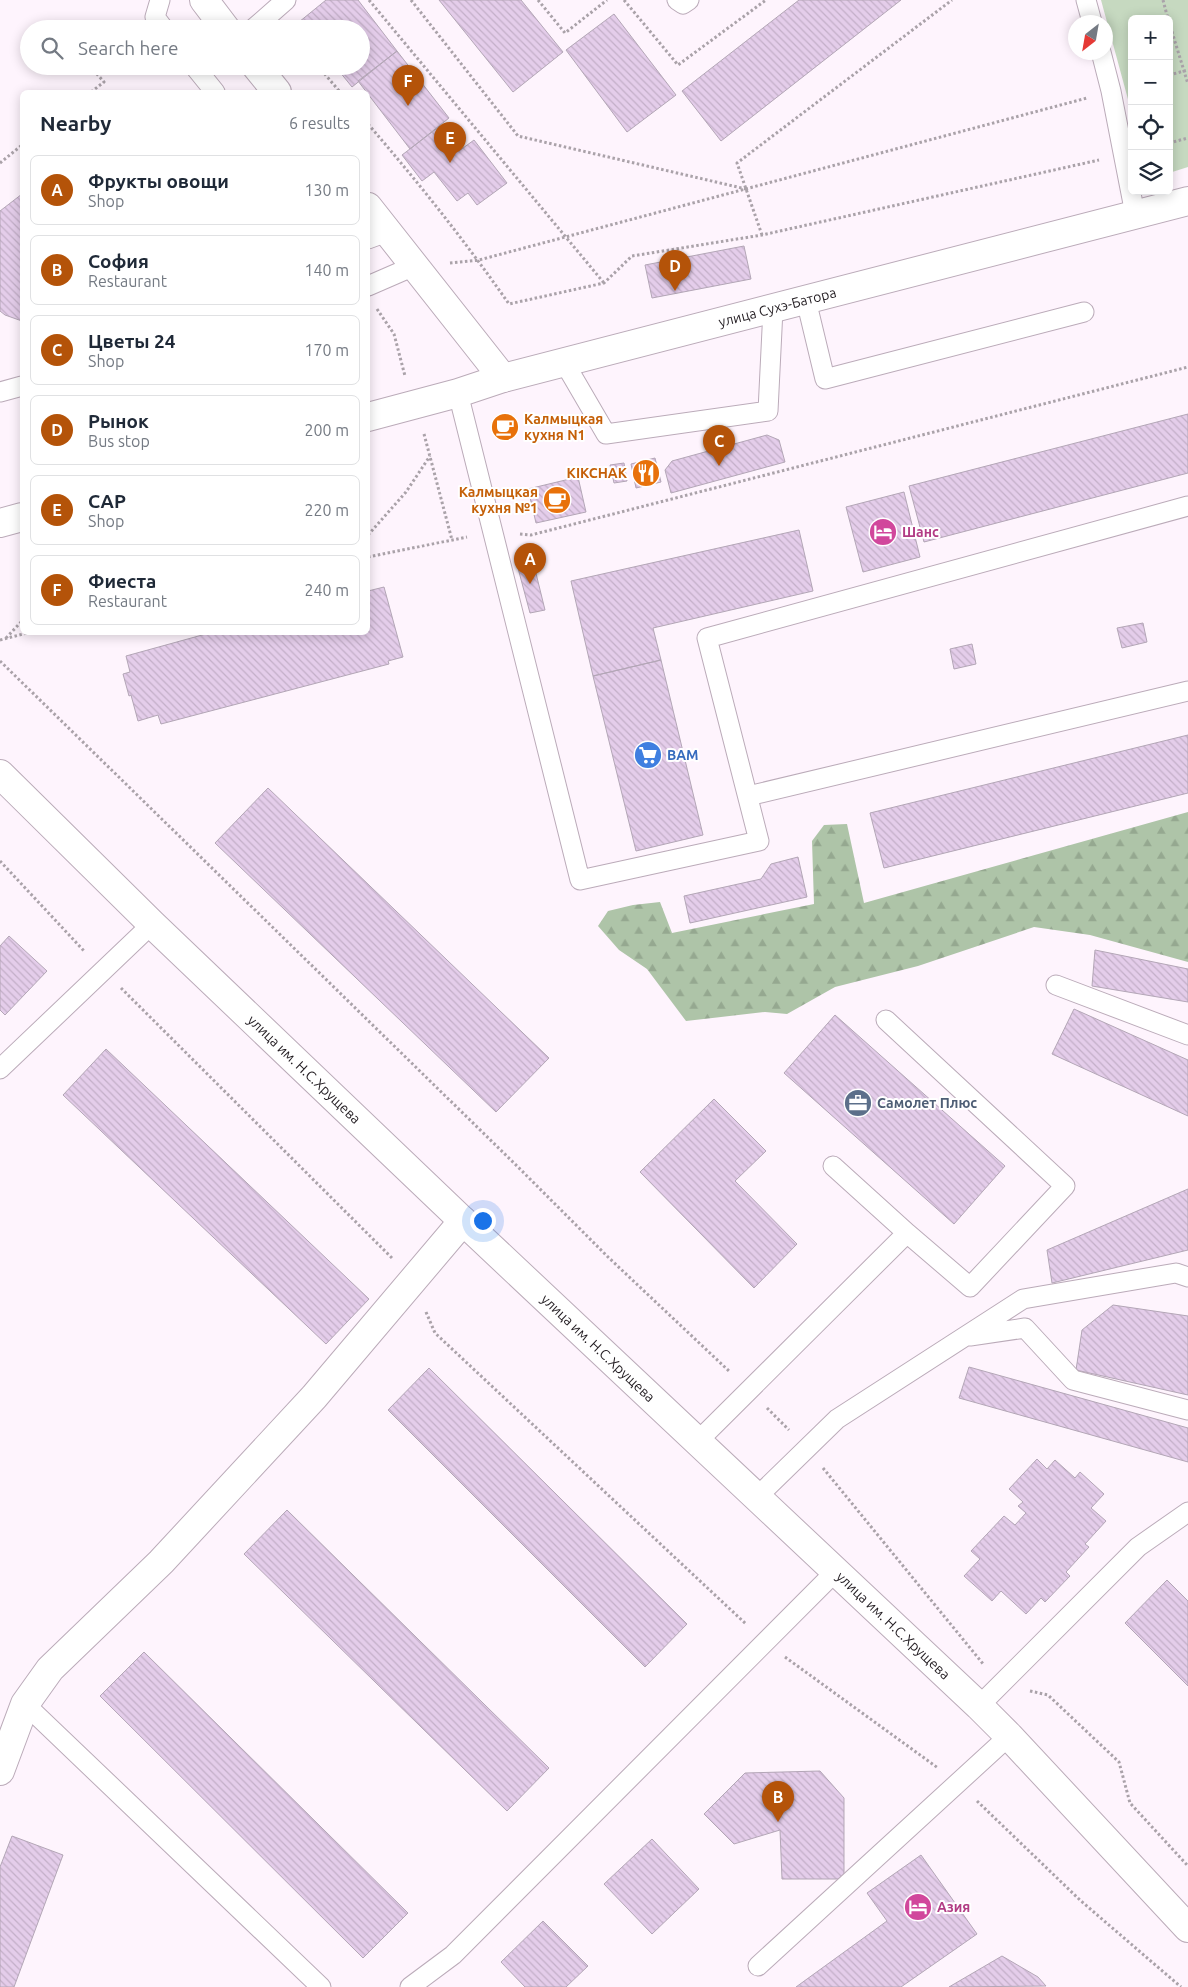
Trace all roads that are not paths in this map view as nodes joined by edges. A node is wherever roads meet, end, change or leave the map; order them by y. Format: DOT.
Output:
graph roads {
  1 [pos="160,0"];
  2 [pos="204,0"];
  3 [pos="286,0"];
  4 [pos="677,0"];
  5 [pos="689,0"];
  6 [pos="1086,0"];
  7 [pos="1090,15"];
  8 [pos="156,20"];
  9 [pos="219,20"];
  10 [pos="263,20"];
  11 [pos="1103,60"];
  12 [pos="202,75"];
  13 [pos="263,75"];
  14 [pos="214,90"];
  15 [pos="275,90"];
  16 [pos="1188,201"];
  17 [pos="370,214"];
  18 [pos="1135,214"];
  19 [pos="377,235"];
  20 [pos="414,266"];
  21 [pos="370,294"];
  22 [pos="806,300"];
  23 [pos="773,309"];
  24 [pos="1084,312"];
  25 [pos="564,362"];
  26 [pos="503,378"];
  27 [pos="20,387"];
  28 [pos="0,392"];
  29 [pos="458,392"];
  30 [pos="370,416"];
  31 [pos="1188,506"];
  32 [pos="20,518"];
  33 [pos="0,523"];
  34 [pos="1188,691"];
  35 [pos="0,774"];
  36 [pos="748,796"];
  37 [pos="152,924"];
  38 [pos="1056,985"];
  39 [pos="886,1020"];
  40 [pos="1188,1036"];
  41 [pos="0,1069"];
  42 [pos="833,1166"];
  43 [pos="463,1221"];
  44 [pos="908,1233"];
  45 [pos="1188,1277"];
  46 [pos="964,1337"];
  47 [pos="1188,1410"];
  48 [pos="697,1442"];
  49 [pos="757,1497"];
  50 [pos="1188,1512"];
  51 [pos="835,1572"];
  52 [pos="25,1704"];
  53 [pos="979,1706"];
  54 [pos="1010,1736"];
  55 [pos="0,1770"];
  56 [pos="1188,1928"];
  57 [pos="758,1966"];
  58 [pos="321,1987"];
  59 [pos="410,1987"];
  1 -- 8 [label="lane"];
  2 -- 9 [label="main road"];
  3 -- 10 [label="lane"];
  4 -- 5 [label="lane"];
  6 -- 7 [label="lane"];
  11 -- 18 [label="lane"];
  12 -- 14 [label="lane"];
  13 -- 15 [label="main road"];
  16 -- 18 [label="main road, улица Сухэ-Батора"];
  17 -- 19 [label="main road"];
  18 -- 22 [label="main road, улица Сухэ-Батора"];
  19 -- 20 [label="main road"];
  20 -- 21 [label="lane"];
  20 -- 26 [label="main road"];
  22 -- 23 [label="main road, улица Сухэ-Батора"];
  22 -- 24 [label="lane"];
  23 -- 25 [label="main road, улица Сухэ-Батора"];
  23 -- 25 [label="lane"];
  25 -- 26 [label="main road, улица Сухэ-Батора"];
  26 -- 29 [label="main road, улица Сухэ-Батора"];
  27 -- 28 [label="lane"];
  29 -- 30 [label="main road, улица Сухэ-Батора"];
  29 -- 36 [label="lane"];
  31 -- 36 [label="lane"];
  32 -- 33 [label="main road"];
  34 -- 36 [label="lane"];
  35 -- 37 [label="main road, улица им. Н.С.Хрущева"];
  37 -- 41 [label="lane"];
  37 -- 43 [label="main road, улица им. Н.С.Хрущева"];
  38 -- 40 [label="lane"];
  39 -- 44 [label="lane"];
  42 -- 44 [label="lane"];
  43 -- 48 [label="main road, улица им. Н.С.Хрущева"];
  43 -- 52 [label="main road"];
  44 -- 48 [label="lane"];
  45 -- 46 [label="lane"];
  46 -- 47 [label="lane"];
  46 -- 49 [label="lane"];
  48 -- 49 [label="main road, улица им. Н.С.Хрущева"];
  49 -- 51 [label="main road, улица им. Н.С.Хрущева"];
  50 -- 53 [label="lane"];
  51 -- 53 [label="main road, улица им. Н.С.Хрущева"];
  51 -- 59 [label="lane"];
  52 -- 55 [label="main road"];
  52 -- 58 [label="lane"];
  53 -- 54 [label="main road, улица им. Н.С.Хрущева"];
  54 -- 56 [label="main road, улица им. Н.С.Хрущева"];
  54 -- 57 [label="lane"];
}
